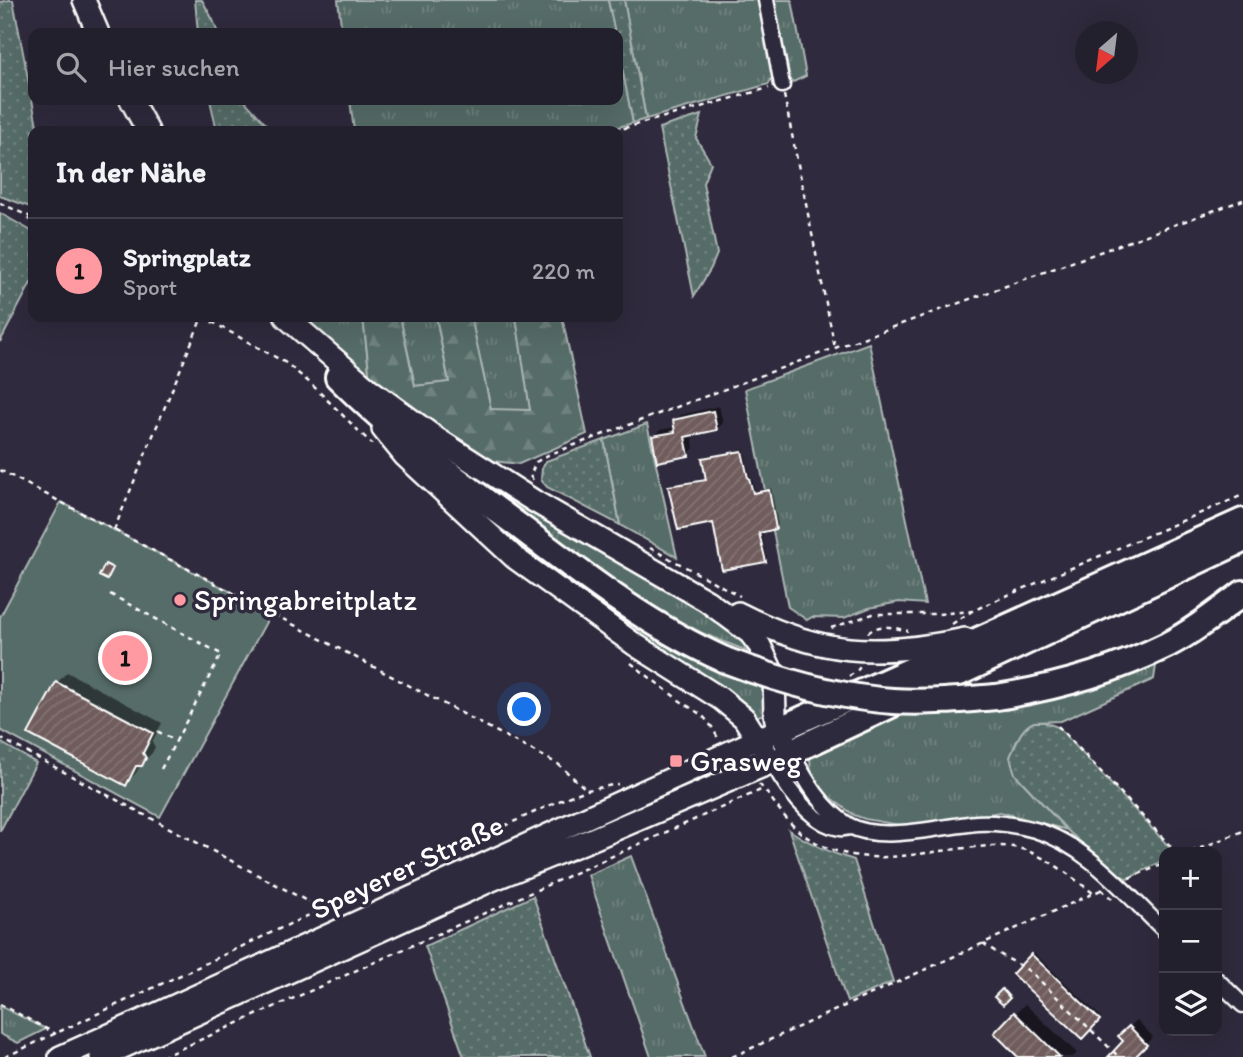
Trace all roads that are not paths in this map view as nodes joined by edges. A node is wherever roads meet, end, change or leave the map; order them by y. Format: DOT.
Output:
graph roads {
  1 [pos="84,0"];
  2 [pos="766,0"];
  3 [pos="96,28"];
  4 [pos="782,85"];
  5 [pos="134,105"];
  6 [pos="145,126"];
  7 [pos="288,322"];
  8 [pos="290,322"];
  9 [pos="338,377"];
  10 [pos="1243,521"];
  11 [pos="1243,540"];
  12 [pos="1243,593"];
  13 [pos="707,601"];
  14 [pos="994,633"];
  15 [pos="768,734"];
  16 [pos="781,757"];
  17 [pos="852,827"];
  18 [pos="1159,925"];
  19 [pos="1222,985"];
  20 [pos="1243,1005"];
  21 [pos="60,1057"];
  22 [pos="101,1057"];
  1 -- 3 [label="main road"];
  2 -- 4 [label="street"];
  5 -- 6 [label="main road"];
  7 -- 9 [label="main road"];
  8 -- 13 [label="main road"];
  9 -- 12 [label="highway, bridge"];
  9 -- 15 [label="main road"];
  10 -- 14 [label="highway"];
  11 -- 16 [label="highway"];
  13 -- 14 [label="main road"];
  13 -- 15 [label="main road"];
  14 -- 15 [label="highway"];
  15 -- 16 [label="main road"];
  15 -- 21 [label="main road, Speyerer Straße"];
  16 -- 17 [label="street"];
  16 -- 17 [label="street"];
  16 -- 22 [label="main road, Speyerer Straße"];
  17 -- 18 [label="street"];
  19 -- 20 [label="street"];
}
